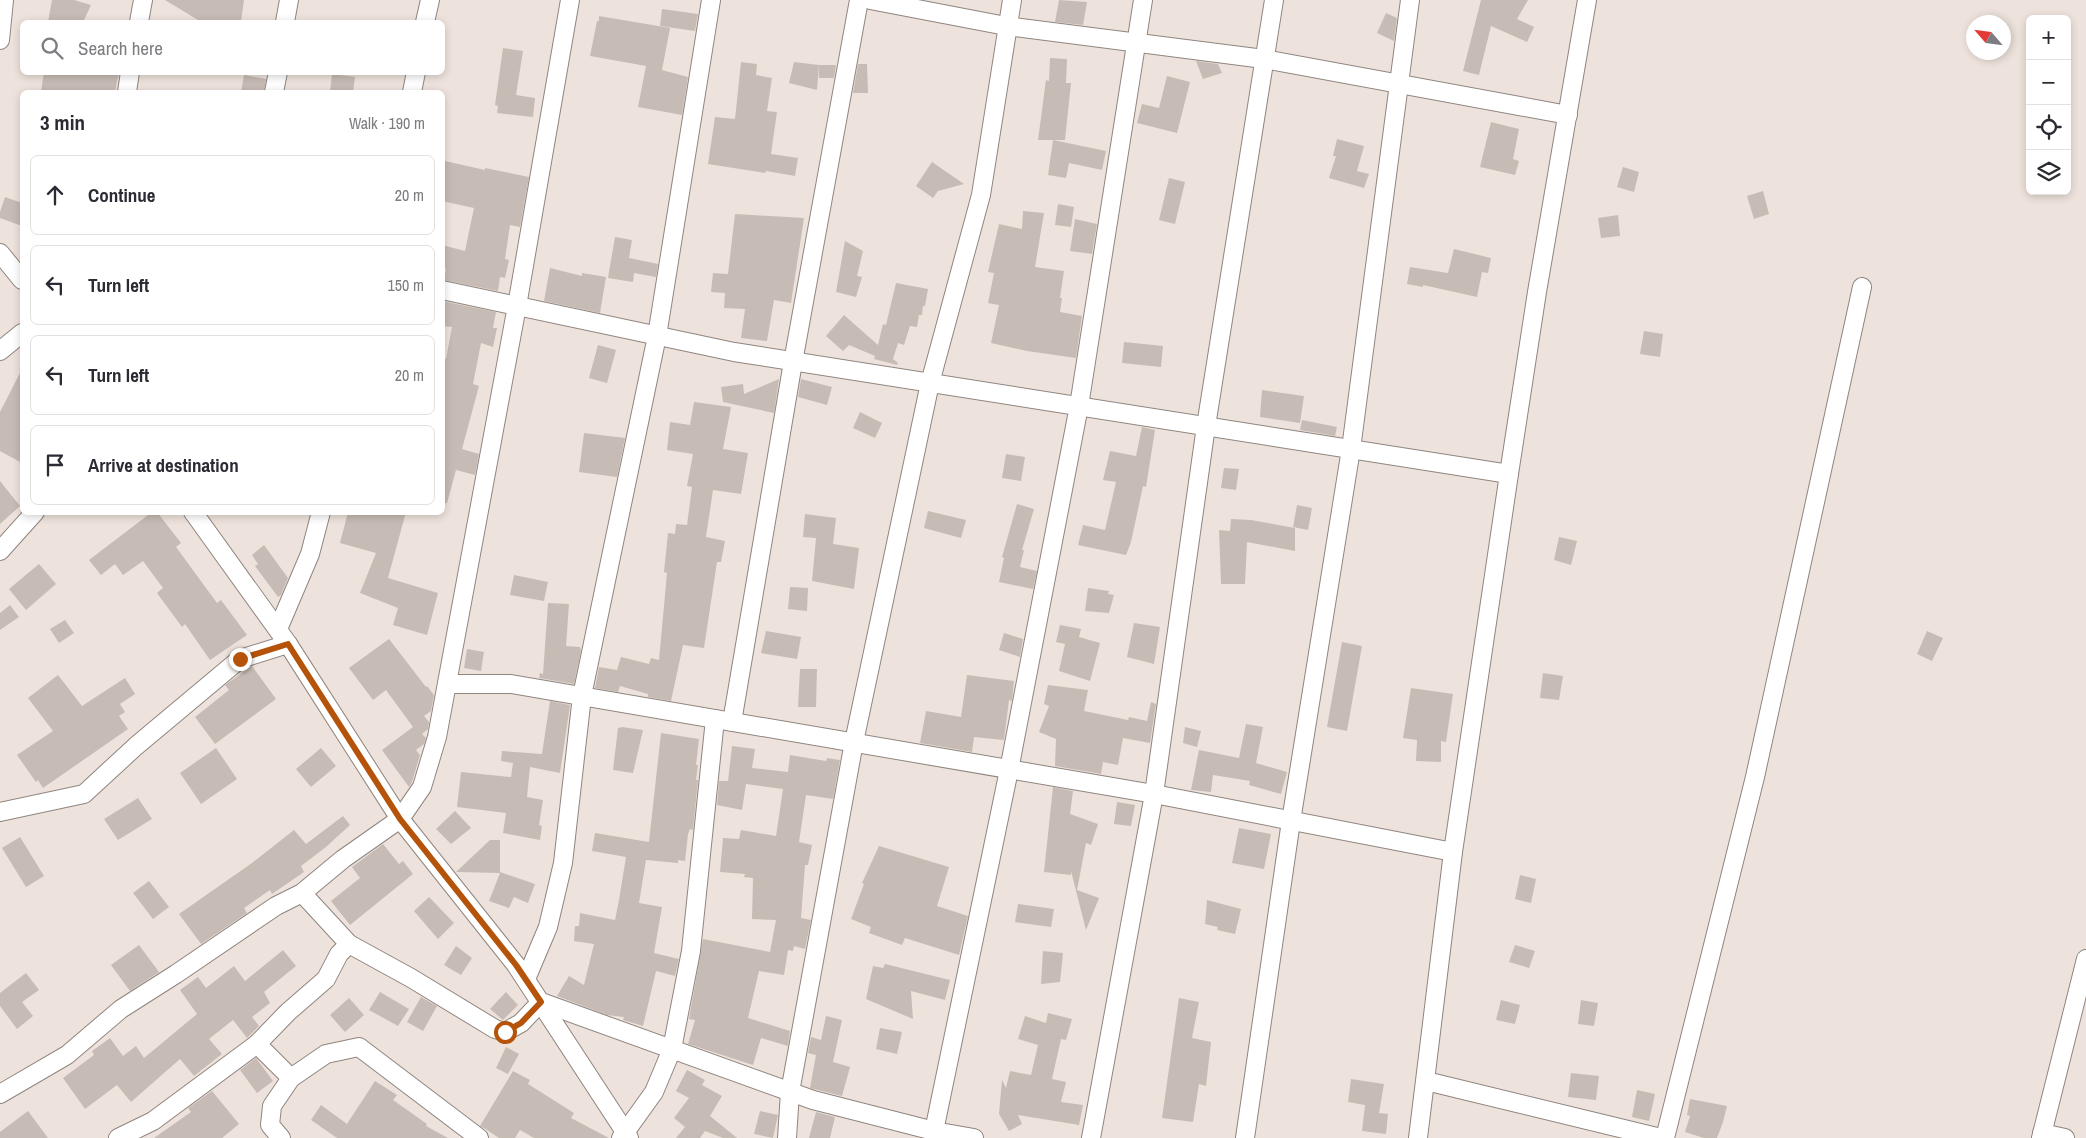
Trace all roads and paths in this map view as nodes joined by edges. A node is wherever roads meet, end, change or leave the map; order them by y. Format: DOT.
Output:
graph roads {
  1 [pos="4,0"];
  2 [pos="143,0"];
  3 [pos="288,0"];
  4 [pos="430,0"];
  5 [pos="570,0"];
  6 [pos="710,0"];
  7 [pos="859,0"];
  8 [pos="870,0"];
  9 [pos="1012,0"];
  10 [pos="1143,0"];
  11 [pos="1274,0"];
  12 [pos="1410,0"];
  13 [pos="1588,0"];
  14 [pos="139,20"];
  15 [pos="285,20"];
  16 [pos="425,20"];
  17 [pos="1006,26"];
  18 [pos="0,40"];
  19 [pos="1138,44"];
  20 [pos="1264,59"];
  21 [pos="130,75"];
  22 [pos="277,75"];
  23 [pos="415,75"];
  24 [pos="1399,84"];
  25 [pos="127,90"];
  26 [pos="274,90"];
  27 [pos="412,90"];
  28 [pos="1568,115"];
  29 [pos="0,253"];
  30 [pos="20,278"];
  31 [pos="1862,287"];
  32 [pos="445,291"];
  33 [pos="517,306"];
  34 [pos="20,335"];
  35 [pos="657,336"];
  36 [pos="0,351"];
  37 [pos="793,362"];
  38 [pos="930,383"];
  39 [pos="1079,406"];
  40 [pos="1206,426"];
  41 [pos="1351,449"];
  42 [pos="1508,474"];
  43 [pos="33,515"];
  44 [pos="195,515"];
  45 [pos="320,515"];
  46 [pos="0,551"];
  47 [pos="278,629"];
  48 [pos="288,644"];
  49 [pos="446,684"];
  50 [pos="582,696"];
  51 [pos="723,721"];
  52 [pos="854,742"];
  53 [pos="1009,770"];
  54 [pos="1154,794"];
  55 [pos="0,812"];
  56 [pos="400,819"];
  57 [pos="1291,821"];
  58 [pos="1453,852"];
  59 [pos="302,893"];
  60 [pos="349,944"];
  61 [pos="2086,959"];
  62 [pos="526,979"];
  63 [pos="541,1002"];
  64 [pos="257,1044"];
  65 [pos="672,1049"];
  66 [pos="291,1078"];
  67 [pos="1426,1081"];
  68 [pos="790,1092"];
  69 [pos="0,1094"];
  70 [pos="935,1134"];
  71 [pos="2042,1135"];
  72 [pos="625,1137"];
  73 [pos="118,1138"];
  74 [pos="281,1138"];
  75 [pos="479,1138"];
  76 [pos="787,1138"];
  77 [pos="974,1138"];
  78 [pos="1091,1138"];
  79 [pos="1245,1138"];
  80 [pos="1418,1138"];
  81 [pos="1663,1138"];
  82 [pos="2065,1138"];
  1 -- 18 [label="street"];
  2 -- 14 [label="street"];
  3 -- 15 [label="street"];
  4 -- 16 [label="street"];
  5 -- 33 [label="street"];
  6 -- 35 [label="street"];
  7 -- 37 [label="street"];
  8 -- 17 [label="street"];
  9 -- 17 [label="street"];
  10 -- 19 [label="street"];
  11 -- 20 [label="street"];
  12 -- 24 [label="street"];
  13 -- 28 [label="street"];
  17 -- 19 [label="street"];
  17 -- 38 [label="street"];
  19 -- 20 [label="street"];
  19 -- 39 [label="street"];
  20 -- 24 [label="street"];
  20 -- 40 [label="street"];
  21 -- 25 [label="street"];
  22 -- 26 [label="street"];
  23 -- 27 [label="street"];
  24 -- 28 [label="street"];
  24 -- 41 [label="street"];
  28 -- 42 [label="street"];
  29 -- 30 [label="street"];
  31 -- 81 [label="street"];
  32 -- 33 [label="street"];
  33 -- 35 [label="street"];
  33 -- 49 [label="street"];
  34 -- 36 [label="street"];
  35 -- 37 [label="street"];
  35 -- 50 [label="street"];
  37 -- 38 [label="street"];
  37 -- 51 [label="street"];
  38 -- 39 [label="street"];
  38 -- 52 [label="street"];
  39 -- 40 [label="street"];
  39 -- 53 [label="street"];
  40 -- 41 [label="street"];
  40 -- 54 [label="street"];
  41 -- 42 [label="street"];
  41 -- 57 [label="street"];
  42 -- 58 [label="street"];
  43 -- 46 [label="street"];
  44 -- 47 [label="street"];
  45 -- 47 [label="street"];
  47 -- 48 [label="street"];
  48 -- 55 [label="street"];
  48 -- 56 [label="street"];
  49 -- 50 [label="street"];
  49 -- 56 [label="street"];
  50 -- 51 [label="street"];
  50 -- 62 [label="street"];
  51 -- 52 [label="street"];
  51 -- 65 [label="street"];
  52 -- 53 [label="street"];
  52 -- 68 [label="street"];
  53 -- 54 [label="street"];
  53 -- 70 [label="street"];
  54 -- 57 [label="street"];
  54 -- 78 [label="street"];
  56 -- 59 [label="street"];
  56 -- 62 [label="street"];
  57 -- 58 [label="street"];
  57 -- 79 [label="street"];
  58 -- 67 [label="street"];
  59 -- 60 [label="street"];
  59 -- 69 [label="street"];
  60 -- 63 [label="street"];
  60 -- 64 [label="street"];
  61 -- 71 [label="street"];
  62 -- 63 [label="street"];
  63 -- 65 [label="street"];
  63 -- 72 [label="street"];
  64 -- 66 [label="street"];
  64 -- 73 [label="street"];
  65 -- 68 [label="street"];
  65 -- 72 [label="street"];
  66 -- 74 [label="street"];
  66 -- 75 [label="street"];
  67 -- 80 [label="street"];
  67 -- 81 [label="street"];
  68 -- 70 [label="street"];
  68 -- 76 [label="street"];
  70 -- 77 [label="street"];
  71 -- 82 [label="street"];
}
